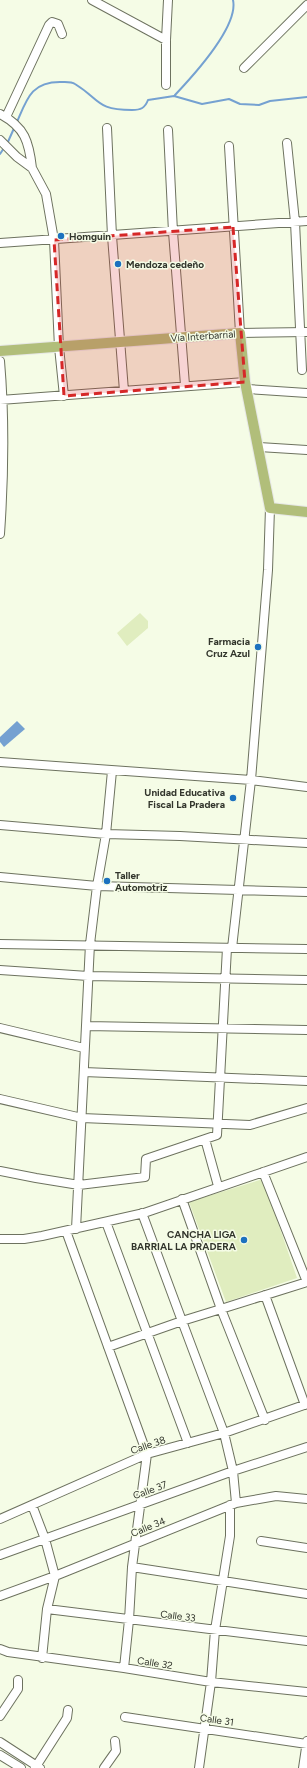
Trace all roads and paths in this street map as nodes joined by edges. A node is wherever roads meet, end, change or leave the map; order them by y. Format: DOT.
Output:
graph roads {
  1 [pos="92,0"];
  2 [pos="168,0"];
  3 [pos="307,5"];
  4 [pos="62,34"];
  5 [pos="166,40"];
  6 [pos="244,68"];
  7 [pos="166,85"];
  8 [pos="3,116"];
  9 [pos="107,128"];
  10 [pos="168,130"];
  11 [pos="0,140"];
  12 [pos="287,143"];
  13 [pos="229,146"];
  14 [pos="32,168"];
  15 [pos="295,222"];
  16 [pos="307,222"];
  17 [pos="233,227"];
  18 [pos="173,232"];
  19 [pos="112,236"];
  20 [pos="54,240"];
  21 [pos="0,243"];
  22 [pos="304,332"];
  23 [pos="240,333"];
  24 [pos="180,338"];
  25 [pos="121,343"];
  26 [pos="58,347"];
  27 [pos="0,351"];
  28 [pos="0,361"];
  29 [pos="302,370"];
  30 [pos="185,385"];
  31 [pos="246,385"];
  32 [pos="124,391"];
  33 [pos="307,394"];
  34 [pos="64,396"];
  35 [pos="2,400"];
  36 [pos="259,447"];
  37 [pos="307,450"];
  38 [pos="270,508"];
  39 [pos="307,512"];
  40 [pos="0,525"];
  41 [pos="0,534"];
  42 [pos="0,762"];
  43 [pos="112,771"];
  44 [pos="251,780"];
  45 [pos="307,787"];
  46 [pos="0,825"];
  47 [pos="106,834"];
  48 [pos="245,839"];
  49 [pos="307,843"];
  50 [pos="0,877"];
  51 [pos="97,886"];
  52 [pos="239,889"];
  53 [pos="307,892"];
  54 [pos="0,944"];
  55 [pos="90,944"];
  56 [pos="230,948"];
  57 [pos="307,949"];
  58 [pos="0,970"];
  59 [pos="88,976"];
  60 [pos="225,978"];
  61 [pos="307,980"];
  62 [pos="86,1026"];
  63 [pos="0,1028"];
  64 [pos="222,1028"];
  65 [pos="307,1030"];
  66 [pos="84,1048"];
  67 [pos="84,1072"];
  68 [pos="220,1078"];
  69 [pos="307,1081"];
  70 [pos="0,1099"];
  71 [pos="307,1108"];
  72 [pos="82,1118"];
  73 [pos="218,1124"];
  74 [pos="205,1139"];
  75 [pos="306,1159"];
  76 [pos="0,1171"];
  77 [pos="263,1172"];
  78 [pos="79,1185"];
  79 [pos="218,1186"];
  80 [pos="182,1199"];
  81 [pos="142,1213"];
  82 [pos="106,1222"];
  83 [pos="76,1229"];
  84 [pos="66,1231"];
  85 [pos="0,1239"];
  86 [pos="307,1282"];
  87 [pos="265,1295"];
  88 [pos="221,1309"];
  89 [pos="182,1321"];
  90 [pos="147,1333"];
  91 [pos="108,1347"];
  92 [pos="306,1404"];
  93 [pos="265,1420"];
  94 [pos="224,1433"];
  95 [pos="188,1443"];
  96 [pos="307,1447"];
  97 [pos="147,1454"];
  98 [pos="234,1471"];
  99 [pos="307,1499"];
  100 [pos="141,1504"];
  101 [pos="233,1504"];
  102 [pos="32,1505"];
  103 [pos="0,1519"];
  104 [pos="45,1538"];
  105 [pos="261,1541"];
  106 [pos="136,1543"];
  107 [pos="307,1548"];
  108 [pos="0,1555"];
  109 [pos="132,1567"];
  110 [pos="55,1576"];
  111 [pos="223,1582"];
  112 [pos="307,1594"];
  113 [pos="0,1596"];
  114 [pos="47,1610"];
  115 [pos="129,1620"];
  116 [pos="215,1630"];
  117 [pos="307,1641"];
  118 [pos="0,1649"];
  119 [pos="42,1658"];
  120 [pos="124,1668"];
  121 [pos="18,1680"];
  122 [pos="211,1682"];
  123 [pos="307,1692"];
  124 [pos="68,1710"];
  125 [pos="0,1716"];
  126 [pos="125,1717"];
  127 [pos="204,1728"];
  128 [pos="115,1741"];
  129 [pos="0,1742"];
  130 [pos="307,1743"];
  131 [pos="0,1755"];
  132 [pos="37,1767"];
  133 [pos="21,1768"];
  134 [pos="104,1768"];
  135 [pos="199,1768"];
  136 [pos="303,1768"];
  1 -- 5 [label="street"];
  2 -- 5 [label="street"];
  3 -- 6 [label="street"];
  4 -- 8 [label="street"];
  5 -- 7 [label="street"];
  8 -- 14 [label="street"];
  9 -- 19 [label="street"];
  10 -- 18 [label="street"];
  11 -- 14 [label="street"];
  12 -- 15 [label="street"];
  13 -- 17 [label="street"];
  14 -- 20 [label="street"];
  15 -- 16 [label="street"];
  15 -- 17 [label="street"];
  15 -- 22 [label="street"];
  17 -- 18 [label="street"];
  17 -- 23 [label="street"];
  18 -- 19 [label="street"];
  18 -- 24 [label="street"];
  19 -- 20 [label="street"];
  19 -- 25 [label="street"];
  20 -- 21 [label="street"];
  20 -- 26 [label="street"];
  22 -- 23 [label="street"];
  22 -- 29 [label="street"];
  23 -- 24 [label="main road, Vía Interbarrial"];
  23 -- 31 [label="main road, Vía Interbarrial"];
  24 -- 25 [label="main road, Vía Interbarrial"];
  24 -- 30 [label="street"];
  25 -- 26 [label="main road, Vía Interbarrial"];
  25 -- 32 [label="street"];
  26 -- 27 [label="main road, Vía Interbarrial"];
  26 -- 34 [label="street"];
  28 -- 35 [label="street"];
  30 -- 31 [label="street"];
  30 -- 32 [label="street"];
  31 -- 33 [label="street"];
  31 -- 36 [label="main road, Vía Interbarrial"];
  32 -- 34 [label="street"];
  34 -- 35 [label="street"];
  35 -- 40 [label="street"];
  36 -- 37 [label="street"];
  36 -- 38 [label="main road, Vía Interbarrial"];
  38 -- 39 [label="main road"];
  38 -- 44 [label="street"];
  40 -- 41 [label="street"];
  42 -- 43 [label="street"];
  43 -- 44 [label="street"];
  43 -- 47 [label="street"];
  44 -- 45 [label="street"];
  44 -- 48 [label="street"];
  46 -- 47 [label="street"];
  47 -- 48 [label="street"];
  47 -- 51 [label="street"];
  48 -- 49 [label="street"];
  48 -- 52 [label="street"];
  50 -- 51 [label="street"];
  51 -- 52 [label="street"];
  51 -- 55 [label="street"];
  52 -- 53 [label="street"];
  52 -- 56 [label="street"];
  54 -- 55 [label="street"];
  55 -- 56 [label="street"];
  55 -- 59 [label="street"];
  56 -- 57 [label="street"];
  56 -- 60 [label="street"];
  58 -- 59 [label="street"];
  59 -- 60 [label="street"];
  59 -- 62 [label="street"];
  60 -- 61 [label="street"];
  60 -- 64 [label="street"];
  62 -- 64 [label="street"];
  62 -- 66 [label="street"];
  63 -- 66 [label="street"];
  64 -- 65 [label="street"];
  64 -- 68 [label="street"];
  66 -- 67 [label="street"];
  67 -- 68 [label="street"];
  67 -- 72 [label="street"];
  68 -- 69 [label="street"];
  68 -- 73 [label="street"];
  70 -- 72 [label="street"];
  71 -- 73 [label="street"];
  72 -- 73 [label="street"];
  72 -- 78 [label="street"];
  73 -- 74 [label="street"];
  74 -- 78 [label="street"];
  74 -- 79 [label="street"];
  75 -- 77 [label="street"];
  76 -- 78 [label="street"];
  77 -- 79 [label="street"];
  77 -- 86 [label="street"];
  78 -- 83 [label="street"];
  79 -- 80 [label="street"];
  80 -- 81 [label="street"];
  80 -- 88 [label="street"];
  81 -- 82 [label="street"];
  81 -- 89 [label="street"];
  82 -- 83 [label="street"];
  82 -- 90 [label="street"];
  83 -- 84 [label="street"];
  84 -- 85 [label="street"];
  84 -- 91 [label="street"];
  86 -- 87 [label="street"];
  87 -- 88 [label="street"];
  87 -- 92 [label="street"];
  88 -- 89 [label="street"];
  88 -- 93 [label="street"];
  89 -- 90 [label="street"];
  89 -- 94 [label="street"];
  90 -- 91 [label="street"];
  90 -- 95 [label="street"];
  91 -- 97 [label="street"];
  92 -- 93 [label="street, Calle 38"];
  93 -- 94 [label="street, Calle 38"];
  94 -- 95 [label="street, Calle 38"];
  94 -- 98 [label="street"];
  95 -- 97 [label="street, Calle 38"];
  96 -- 98 [label="street, Calle 37"];
  97 -- 100 [label="street"];
  97 -- 102 [label="street, Calle 38"];
  98 -- 100 [label="street, Calle 37"];
  98 -- 101 [label="street"];
  99 -- 101 [label="street, Calle 34"];
  100 -- 104 [label="street, Calle 37"];
  100 -- 106 [label="street"];
  101 -- 106 [label="street, Calle 34"];
  101 -- 111 [label="street"];
  102 -- 103 [label="street, Calle 38"];
  102 -- 104 [label="street"];
  104 -- 108 [label="street, Calle 37"];
  104 -- 110 [label="street"];
  105 -- 107 [label="street"];
  106 -- 109 [label="street"];
  106 -- 110 [label="street, Calle 34"];
  109 -- 111 [label="street"];
  109 -- 115 [label="street"];
  110 -- 113 [label="street, Calle 34"];
  110 -- 114 [label="street"];
  111 -- 112 [label="street"];
  111 -- 116 [label="street"];
  114 -- 115 [label="street, Calle 33"];
  114 -- 119 [label="street"];
  115 -- 116 [label="street, Calle 33"];
  115 -- 120 [label="street"];
  116 -- 117 [label="street, Calle 33"];
  116 -- 122 [label="street"];
  118 -- 119 [label="street, Calle 32"];
  119 -- 120 [label="street, Calle 32"];
  120 -- 122 [label="street, Calle 32"];
  121 -- 125 [label="street"];
  122 -- 123 [label="street, Calle 32"];
  122 -- 127 [label="street"];
  124 -- 132 [label="street"];
  126 -- 127 [label="street, Calle 31"];
  127 -- 130 [label="street, Calle 31"];
  127 -- 135 [label="street"];
  128 -- 134 [label="street"];
  129 -- 132 [label="street"];
  130 -- 136 [label="street"];
  131 -- 133 [label="street"];
}
